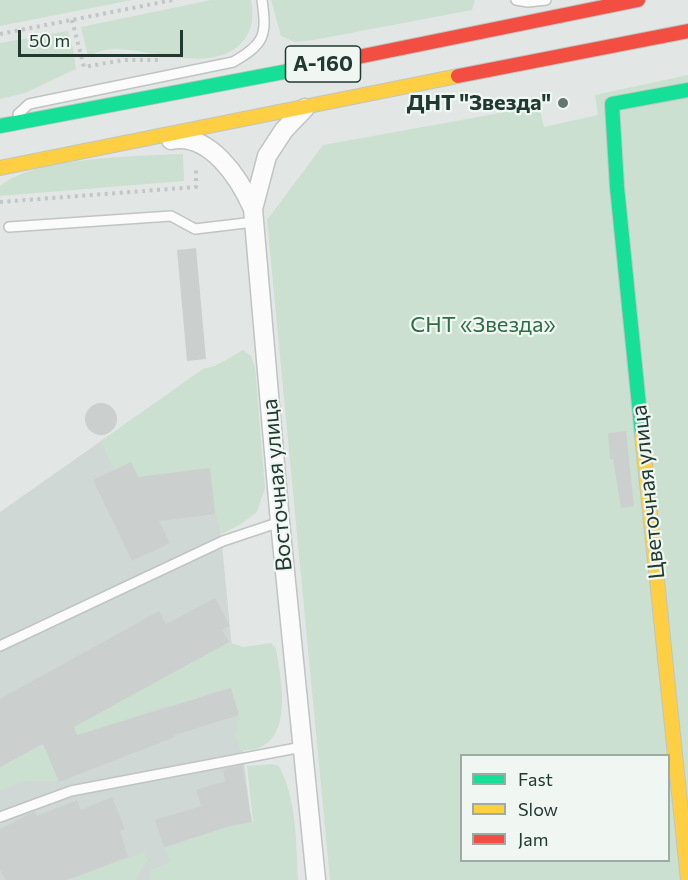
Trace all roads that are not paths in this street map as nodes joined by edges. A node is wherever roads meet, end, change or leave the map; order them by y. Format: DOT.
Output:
graph roads {
  1 [pos="262,0"];
  2 [pos="516,0"];
  3 [pos="546,0"];
  4 [pos="638,0"];
  5 [pos="688,31"];
  6 [pos="688,90"];
  7 [pos="308,106"];
  8 [pos="4,125"];
  9 [pos="98,148"];
  10 [pos="0,168"];
  11 [pos="253,216"];
  12 [pos="9,227"];
  13 [pos="280,522"];
  14 [pos="0,646"];
  15 [pos="302,747"];
  16 [pos="0,817"];
  17 [pos="316,880"];
  18 [pos="688,880"];
  1 -- 8 [label="lane"];
  2 -- 3 [label="lane"];
  4 -- 8 [label="main road, А-160"];
  5 -- 7 [label="main road, А-160"];
  6 -- 18 [label="main road, Цветочная улица"];
  7 -- 9 [label="main road, А-160"];
  7 -- 11 [label="street, Восточная улица"];
  9 -- 10 [label="main road"];
  9 -- 11 [label="street"];
  11 -- 12 [label="lane"];
  11 -- 13 [label="street, Восточная улица"];
  13 -- 14 [label="lane"];
  13 -- 15 [label="street, Восточная улица"];
  15 -- 16 [label="lane"];
  15 -- 17 [label="street, Восточная улица"];
}
